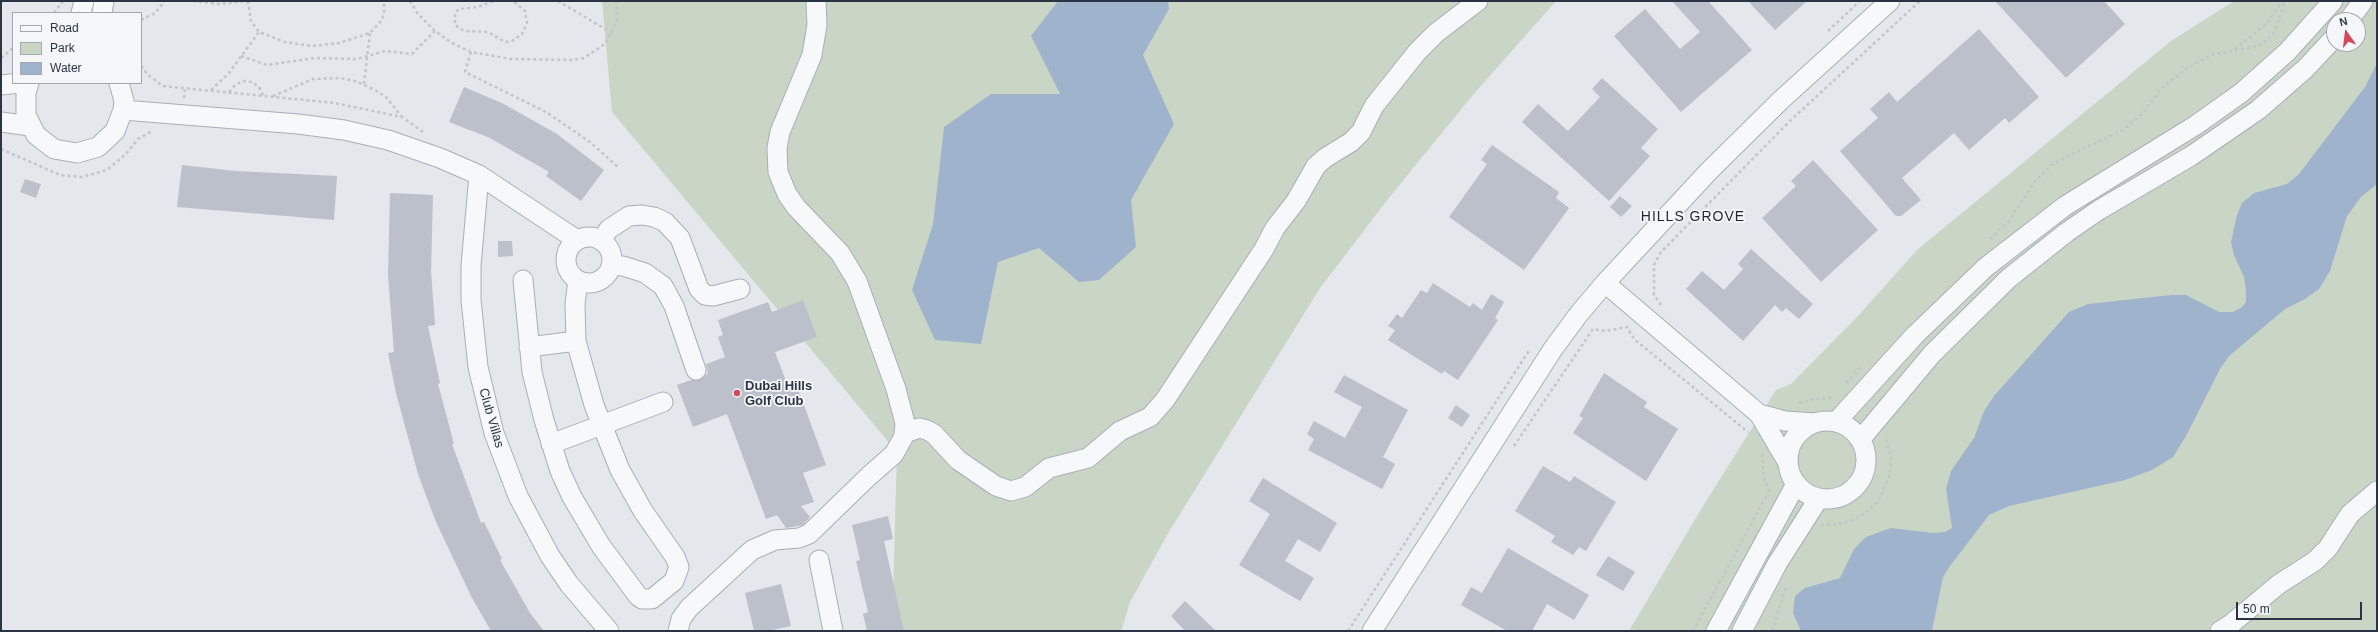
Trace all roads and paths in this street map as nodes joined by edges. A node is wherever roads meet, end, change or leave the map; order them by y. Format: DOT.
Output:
graph roads {
  1 [pos="64,1"];
  2 [pos="84,1"];
  3 [pos="165,1"];
  4 [pos="192,1"];
  5 [pos="244,1"];
  6 [pos="248,1"];
  7 [pos="384,1"];
  8 [pos="410,1"];
  9 [pos="493,1"];
  10 [pos="513,1"];
  11 [pos="558,1"];
  12 [pos="616,1"];
  13 [pos="816,1"];
  14 [pos="1478,1"];
  15 [pos="1890,1"];
  16 [pos="1920,1"];
  17 [pos="2284,1"];
  18 [pos="2333,1"];
  19 [pos="2363,1"];
  20 [pos="486,3"];
  21 [pos="55,12"];
  22 [pos="81,12"];
  23 [pos="2355,12"];
  24 [pos="142,20"];
  25 [pos="435,31"];
  26 [pos="259,32"];
  27 [pos="370,33"];
  28 [pos="612,33"];
  29 [pos="2326,47"];
  30 [pos="12,49"];
  31 [pos="2235,49"];
  32 [pos="471,52"];
  33 [pos="241,56"];
  34 [pos="368,56"];
  35 [pos="1,58"];
  36 [pos="142,67"];
  37 [pos="12,84"];
  38 [pos="29,84"];
  39 [pos="119,84"];
  40 [pos="364,84"];
  41 [pos="1,85"];
  42 [pos="211,90"];
  43 [pos="229,92"];
  44 [pos="263,96"];
  45 [pos="272,96"];
  46 [pos="123,110"];
  47 [pos="402,116"];
  48 [pos="1,122"];
  49 [pos="30,126"];
  50 [pos="426,134"];
  51 [pos="618,167"];
  52 [pos="479,175"];
  53 [pos="577,240"];
  54 [pos="601,240"];
  55 [pos="1986,244"];
  56 [pos="611,265"];
  57 [pos="523,280"];
  58 [pos="578,280"];
  59 [pos="1605,283"];
  60 [pos="740,289"];
  61 [pos="1664,308"];
  62 [pos="576,341"];
  63 [pos="529,347"];
  64 [pos="1553,349"];
  65 [pos="1863,364"];
  66 [pos="696,370"];
  67 [pos="1844,386"];
  68 [pos="664,402"];
  69 [pos="1759,414"];
  70 [pos="1877,420"];
  71 [pos="1836,422"];
  72 [pos="1815,423"];
  73 [pos="602,426"];
  74 [pos="905,433"];
  75 [pos="1752,435"];
  76 [pos="1860,440"];
  77 [pos="551,444"];
  78 [pos="1512,449"];
  79 [pos="1788,463"];
  80 [pos="1796,484"];
  81 [pos="2377,491"];
  82 [pos="1768,493"];
  83 [pos="1819,498"];
  84 [pos="1823,526"];
  85 [pos="1811,527"];
  86 [pos="819,560"];
  87 [pos="1788,584"];
  88 [pos="609,631"];
  89 [pos="678,631"];
  90 [pos="833,631"];
  91 [pos="1348,631"];
  92 [pos="1372,631"];
  93 [pos="1693,631"];
  94 [pos="1716,631"];
  95 [pos="1742,631"];
  96 [pos="1772,631"];
  97 [pos="2220,631"];
  1 -- 21 [label="path"];
  2 -- 22 [label="street"];
  3 -- 24 [label="path"];
  4 -- 5 [label="path"];
  6 -- 26 [label="path"];
  7 -- 27 [label="path"];
  8 -- 25 [label="path"];
  9 -- 20 [label="path"];
  10 -- 20 [label="path"];
  11 -- 28 [label="path"];
  12 -- 28 [label="path"];
  13 -- 74 [label="street"];
  14 -- 74 [label="street"];
  15 -- 59 [label="street"];
  16 -- 61 [label="path"];
  17 -- 31 [label="path"];
  17 -- 31 [label="path"];
  18 -- 71 [label="street"];
  19 -- 23 [label="street"];
  25 -- 32 [label="path"];
  25 -- 34 [label="path"];
  26 -- 27 [label="path"];
  26 -- 33 [label="path"];
  27 -- 34 [label="path"];
  28 -- 32 [label="path"];
  29 -- 70 [label="street"];
  30 -- 35 [label="path"];
  31 -- 55 [label="path"];
  32 -- 51 [label="path"];
  33 -- 34 [label="path"];
  33 -- 42 [label="path"];
  34 -- 40 [label="path"];
  36 -- 42 [label="path"];
  37 -- 41 [label="street"];
  38 -- 49 [label="street"];
  39 -- 46 [label="street"];
  40 -- 45 [label="path"];
  40 -- 47 [label="path"];
  42 -- 43 [label="path"];
  43 -- 44 [label="path"];
  43 -- 44 [label="path"];
  44 -- 45 [label="path"];
  45 -- 47 [label="path"];
  46 -- 49 [label="street"];
  46 -- 52 [label="street"];
  47 -- 50 [label="path"];
  48 -- 49 [label="street"];
  52 -- 53 [label="street"];
  52 -- 88 [label="street, Club Villas"];
  53 -- 54 [label="street"];
  53 -- 58 [label="street"];
  54 -- 56 [label="street"];
  54 -- 60 [label="street"];
  56 -- 58 [label="street"];
  56 -- 66 [label="street"];
  57 -- 63 [label="street"];
  58 -- 62 [label="street"];
  59 -- 64 [label="street"];
  59 -- 69 [label="street"];
  62 -- 63 [label="street"];
  62 -- 73 [label="street"];
  63 -- 77 [label="street"];
  64 -- 91 [label="path"];
  64 -- 92 [label="street"];
  65 -- 67 [label="path"];
  68 -- 73 [label="street"];
  69 -- 72 [label="street"];
  69 -- 79 [label="street"];
  70 -- 76 [label="street"];
  70 -- 84 [label="path"];
  71 -- 72 [label="street"];
  71 -- 76 [label="street"];
  72 -- 79 [label="street"];
  73 -- 77 [label="street"];
  73 -- 77 [label="street"];
  74 -- 89 [label="street"];
  75 -- 78 [label="path"];
  76 -- 83 [label="street"];
  79 -- 80 [label="street"];
  80 -- 83 [label="street"];
  80 -- 94 [label="street"];
  81 -- 97 [label="street"];
  82 -- 93 [label="path"];
  83 -- 85 [label="street"];
  84 -- 85 [label="path"];
  84 -- 85 [label="path"];
  85 -- 95 [label="street"];
  86 -- 90 [label="street"];
  87 -- 96 [label="path"];
}
